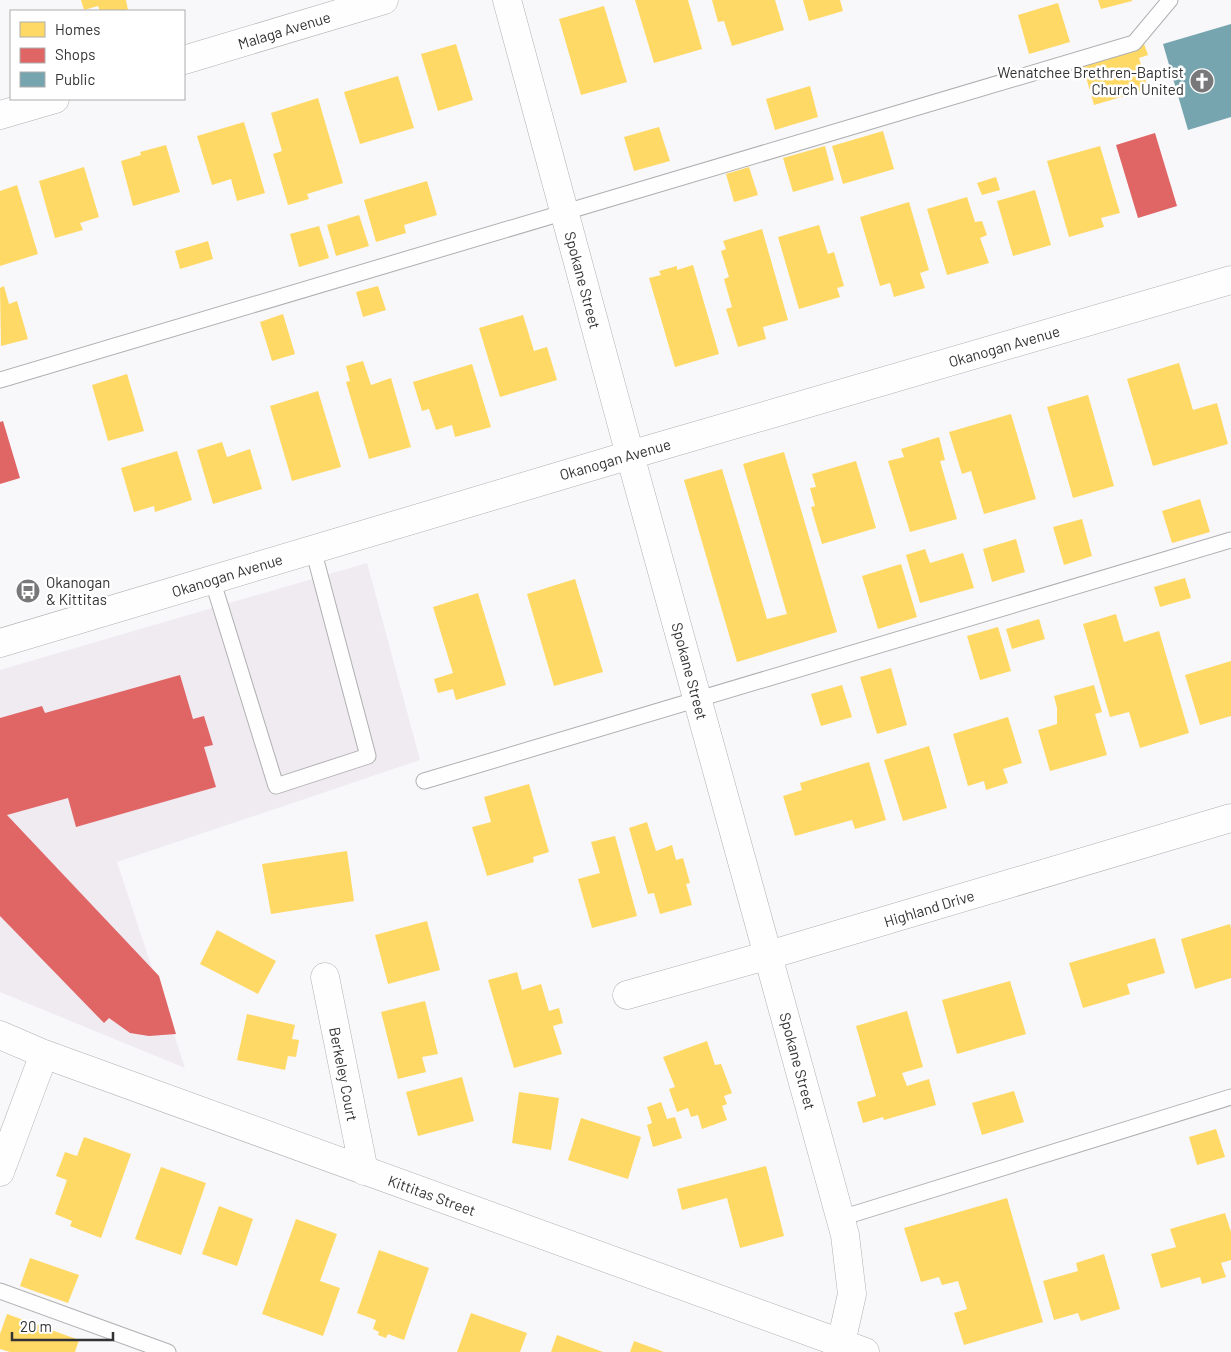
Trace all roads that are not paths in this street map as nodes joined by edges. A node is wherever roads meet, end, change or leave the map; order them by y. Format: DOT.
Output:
graph roads {
  1 [pos="384,0"];
  2 [pos="507,0"];
  3 [pos="1170,0"];
  4 [pos="185,60"];
  5 [pos="52,100"];
  6 [pos="0,115"];
  7 [pos="565,213"];
  8 [pos="1231,280"];
  9 [pos="0,380"];
  10 [pos="630,455"];
  11 [pos="1231,540"];
  12 [pos="313,550"];
  13 [pos="212,580"];
  14 [pos="0,643"];
  15 [pos="698,699"];
  16 [pos="424,781"];
  17 [pos="1231,818"];
  18 [pos="769,955"];
  19 [pos="325,977"];
  20 [pos="627,995"];
  21 [pos="0,1035"];
  22 [pos="44,1054"];
  23 [pos="1231,1097"];
  24 [pos="364,1171"];
  25 [pos="0,1172"];
  26 [pos="841,1218"];
  27 [pos="0,1291"];
  28 [pos="849,1349"];
  29 [pos="168,1352"];
  1 -- 4 [label="street, Malaga Avenue"];
  2 -- 7 [label="street, Spokane Street"];
  3 -- 7 [label="lane"];
  5 -- 6 [label="street"];
  7 -- 9 [label="lane"];
  7 -- 10 [label="street, Spokane Street"];
  8 -- 10 [label="street, Okanogan Avenue"];
  10 -- 12 [label="street, Okanogan Avenue"];
  10 -- 15 [label="street, Spokane Street"];
  11 -- 15 [label="lane"];
  12 -- 13 [label="street, Okanogan Avenue"];
  12 -- 13 [label="lane"];
  13 -- 14 [label="street, Okanogan Avenue"];
  15 -- 16 [label="lane"];
  15 -- 18 [label="street, Spokane Street"];
  17 -- 18 [label="street, Highland Drive"];
  18 -- 20 [label="street, Highland Drive"];
  18 -- 26 [label="street, Spokane Street"];
  19 -- 24 [label="street, Berkeley Court"];
  21 -- 22 [label="street, Kittitas Street"];
  22 -- 24 [label="street, Kittitas Street"];
  22 -- 25 [label="street"];
  23 -- 26 [label="lane"];
  24 -- 28 [label="street, Kittitas Street"];
  26 -- 28 [label="street, Spokane Street"];
  27 -- 29 [label="lane"];
}
